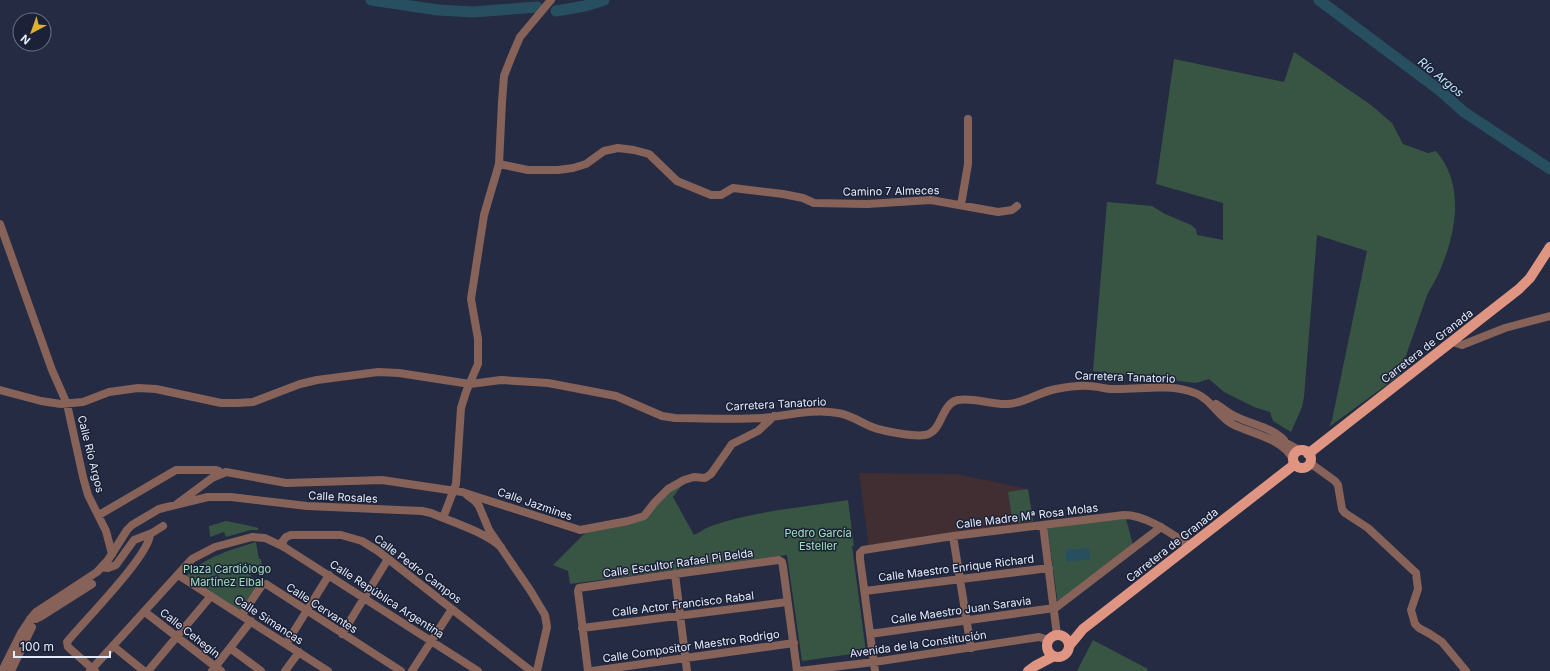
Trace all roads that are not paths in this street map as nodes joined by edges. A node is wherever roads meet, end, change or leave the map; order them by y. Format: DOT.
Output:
graph roads {
  1 [pos="551,0"];
  2 [pos="968,120"];
  3 [pos="499,164"];
  4 [pos="961,205"];
  5 [pos="1017,206"];
  6 [pos="0,224"];
  7 [pos="1550,247"];
  8 [pos="1550,316"];
  9 [pos="1453,342"];
  10 [pos="470,384"];
  11 [pos="0,390"];
  12 [pos="1208,400"];
  13 [pos="67,404"];
  14 [pos="1222,408"];
  15 [pos="774,416"];
  16 [pos="1250,431"];
  17 [pos="1259,435"];
  18 [pos="1290,445"];
  19 [pos="1306,456"];
  20 [pos="1294,462"];
  21 [pos="219,474"];
  22 [pos="455,488"];
  23 [pos="462,492"];
  24 [pos="485,499"];
  25 [pos="177,504"];
  26 [pos="481,511"];
  27 [pos="99,515"];
  28 [pos="444,518"];
  29 [pos="1043,525"];
  30 [pos="163,526"];
  31 [pos="487,526"];
  32 [pos="1161,527"];
  33 [pos="150,534"];
  34 [pos="480,534"];
  35 [pos="953,536"];
  36 [pos="1190,546"];
  37 [pos="284,547"];
  38 [pos="501,547"];
  39 [pos="112,554"];
  40 [pos="388,559"];
  41 [pos="102,567"];
  42 [pos="1049,568"];
  43 [pos="675,574"];
  44 [pos="178,575"];
  45 [pos="329,575"];
  46 [pos="960,579"];
  47 [pos="92,584"];
  48 [pos="865,591"];
  49 [pos="211,596"];
  50 [pos="364,598"];
  51 [pos="787,602"];
  52 [pos="452,609"];
  53 [pos="1054,609"];
  54 [pos="307,611"];
  55 [pos="145,612"];
  56 [pos="242,615"];
  57 [pos="680,616"];
  58 [pos="966,620"];
  59 [pos="251,621"];
  60 [pos="31,623"];
  61 [pos="582,628"];
  62 [pos="342,634"];
  63 [pos="870,634"];
  64 [pos="178,637"];
  65 [pos="1056,639"];
  66 [pos="432,641"];
  67 [pos="794,643"];
  68 [pos="286,644"];
  69 [pos="113,646"];
  70 [pos="230,648"];
  71 [pos="971,648"];
  72 [pos="299,652"];
  73 [pos="1051,654"];
  74 [pos="686,659"];
  75 [pos="874,662"];
  76 [pos="1032,668"];
  77 [pos="92,670"];
  78 [pos="216,670"];
  79 [pos="2,671"];
  80 [pos="11,671"];
  81 [pos="144,671"];
  82 [pos="148,671"];
  83 [pos="261,671"];
  84 [pos="285,671"];
  85 [pos="328,671"];
  86 [pos="401,671"];
  87 [pos="412,671"];
  88 [pos="478,671"];
  89 [pos="531,671"];
  90 [pos="537,671"];
  91 [pos="588,671"];
  92 [pos="592,671"];
  93 [pos="687,671"];
  94 [pos="798,671"];
  95 [pos="875,671"];
  96 [pos="1466,671"];
  1 -- 3 [label="street"];
  2 -- 4 [label="street"];
  3 -- 4 [label="street, Camino 7 Almeces"];
  3 -- 10 [label="street"];
  4 -- 5 [label="street, Camino 7 Almeces"];
  6 -- 13 [label="street, Calle Río Argos"];
  7 -- 9 [label="main road, Carretera de Granada"];
  8 -- 9 [label="street"];
  9 -- 19 [label="main road, Carretera de Granada"];
  10 -- 13 [label="street, Carretera Tanatorio"];
  10 -- 15 [label="street, Carretera Tanatorio"];
  10 -- 22 [label="street"];
  11 -- 13 [label="street, Carretera Tanatorio"];
  12 -- 14 [label="street, Carretera Tanatorio"];
  12 -- 15 [label="street, Carretera Tanatorio"];
  12 -- 16 [label="street"];
  13 -- 27 [label="street, Calle Río Argos"];
  14 -- 16 [label="street"];
  14 -- 18 [label="street"];
  15 -- 24 [label="street, Calle Jazmines"];
  16 -- 17 [label="street"];
  17 -- 18 [label="street"];
  17 -- 20 [label="street"];
  18 -- 19 [label="street"];
  19 -- 20 [label="main road, Carretera de Granada"];
  19 -- 20 [label="main road"];
  19 -- 96 [label="street"];
  20 -- 36 [label="main road, Carretera de Granada"];
  21 -- 22 [label="street, Calle Jazmines"];
  21 -- 25 [label="street"];
  21 -- 27 [label="street, Calle Jazmines"];
  22 -- 23 [label="street, Calle Jazmines"];
  22 -- 28 [label="street"];
  23 -- 24 [label="street, Calle Jazmines"];
  23 -- 26 [label="street"];
  24 -- 26 [label="street"];
  25 -- 28 [label="street, Calle Rosales"];
  25 -- 39 [label="street, Calle Rosales"];
  26 -- 31 [label="street"];
  27 -- 39 [label="street, Calle Río Argos"];
  28 -- 34 [label="street, Calle Rosales"];
  29 -- 32 [label="street, Calle Madre Mª Rosa Molas"];
  29 -- 35 [label="street, Calle Madre Mª Rosa Molas"];
  29 -- 42 [label="street"];
  30 -- 33 [label="street"];
  31 -- 34 [label="street"];
  31 -- 38 [label="street"];
  32 -- 36 [label="street, Calle Madre Mª Rosa Molas"];
  32 -- 53 [label="street"];
  33 -- 41 [label="street"];
  33 -- 77 [label="street"];
  34 -- 38 [label="street, Calle Rosales"];
  35 -- 46 [label="street"];
  35 -- 48 [label="street, Calle Madre Mª Rosa Molas"];
  36 -- 65 [label="main road, Carretera de Granada"];
  37 -- 40 [label="street, Calle Pedro Campos"];
  37 -- 44 [label="street, Calle República Argentina"];
  37 -- 45 [label="street, Calle República Argentina"];
  38 -- 90 [label="street"];
  39 -- 41 [label="street, Calle Rosales"];
  40 -- 50 [label="street"];
  40 -- 52 [label="street, Calle Pedro Campos"];
  41 -- 60 [label="street"];
  42 -- 46 [label="street, Calle Maestro Enrique Richard"];
  42 -- 53 [label="street"];
  43 -- 51 [label="street, Calle Escultor Rafael Pi Belda"];
  43 -- 57 [label="street"];
  43 -- 61 [label="street, Calle Escultor Rafael Pi Belda"];
  44 -- 49 [label="street, Calle Simancas"];
  44 -- 55 [label="street, Calle República Argentina"];
  45 -- 50 [label="street, Calle República Argentina"];
  45 -- 54 [label="street"];
  46 -- 48 [label="street, Calle Maestro Enrique Richard"];
  46 -- 58 [label="street"];
  47 -- 60 [label="street"];
  48 -- 63 [label="street"];
  49 -- 56 [label="street, Calle Simancas"];
  49 -- 64 [label="street"];
  50 -- 62 [label="street"];
  50 -- 66 [label="street, Calle República Argentina"];
  51 -- 57 [label="street, Calle Actor Francisco Rabal"];
  51 -- 67 [label="street"];
  52 -- 66 [label="street"];
  52 -- 89 [label="street, Calle Pedro Campos"];
  53 -- 58 [label="street, Calle Maestro Juan Saravia"];
  53 -- 65 [label="street"];
  54 -- 56 [label="street, Calle Cervantes"];
  54 -- 62 [label="street, Calle Cervantes"];
  54 -- 68 [label="street"];
  55 -- 64 [label="street, Calle Cehegín"];
  55 -- 69 [label="street, Calle República Argentina"];
  56 -- 59 [label="street, Calle Simancas"];
  57 -- 61 [label="street, Calle Actor Francisco Rabal"];
  57 -- 74 [label="street"];
  58 -- 63 [label="street, Calle Maestro Juan Saravia"];
  58 -- 71 [label="street"];
  59 -- 68 [label="street, Calle Simancas"];
  59 -- 70 [label="street"];
  60 -- 79 [label="street"];
  60 -- 80 [label="street"];
  61 -- 91 [label="street"];
  62 -- 86 [label="street, Calle Cervantes"];
  63 -- 75 [label="street"];
  64 -- 78 [label="street, Calle Cehegín"];
  64 -- 82 [label="street"];
  65 -- 71 [label="street, Avenida de la Constitución"];
  65 -- 73 [label="main road"];
  65 -- 73 [label="main road, Carretera de Granada"];
  66 -- 87 [label="street"];
  66 -- 88 [label="street, Calle República Argentina"];
  67 -- 74 [label="street, Calle Compositor Maestro Rodrigo"];
  67 -- 94 [label="street"];
  68 -- 72 [label="street, Calle Simancas"];
  69 -- 77 [label="street, Calle República Argentina"];
  69 -- 81 [label="street"];
  70 -- 78 [label="street"];
  70 -- 83 [label="street"];
  71 -- 75 [label="street, Avenida de la Constitución"];
  72 -- 84 [label="street"];
  72 -- 85 [label="street, Calle Simancas"];
  73 -- 76 [label="main road, Carretera de Granada"];
  74 -- 92 [label="street, Calle Compositor Maestro Rodrigo"];
  74 -- 93 [label="street"];
  75 -- 94 [label="street, Avenida de la Constitución"];
  75 -- 95 [label="street"];
}
